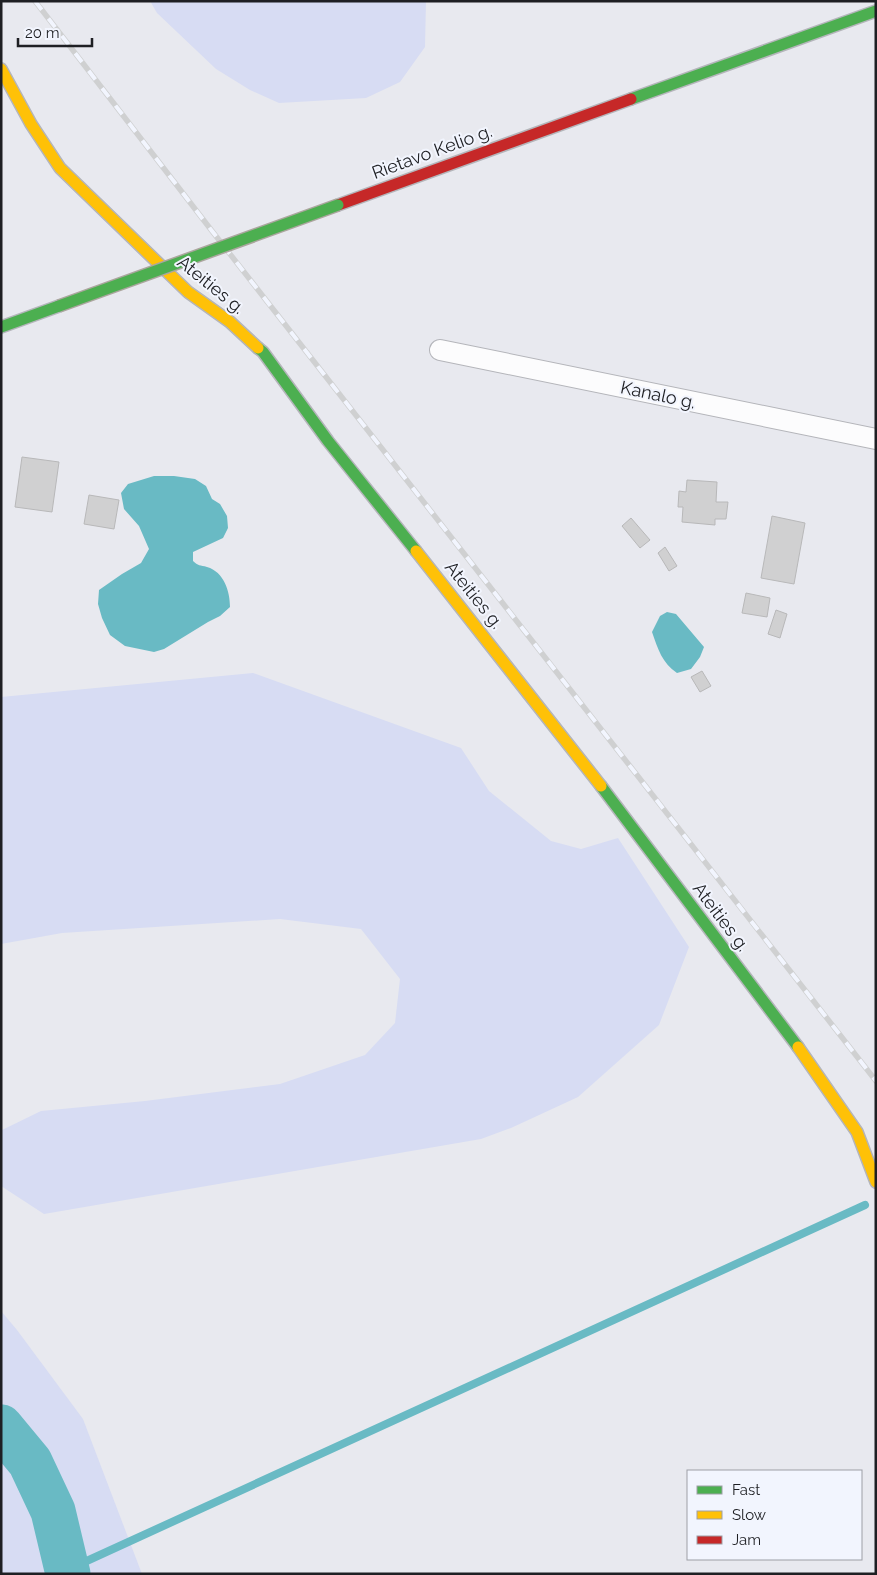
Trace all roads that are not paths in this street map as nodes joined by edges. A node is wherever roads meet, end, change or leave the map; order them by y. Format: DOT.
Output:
graph roads {
  1 [pos="876,11"];
  2 [pos="1,69"];
  3 [pos="1,328"];
  4 [pos="440,350"];
  5 [pos="876,439"];
  6 [pos="876,1182"];
  1 -- 3 [label="street, Rietavo Kelio g., bridge"];
  2 -- 6 [label="street, Ateities g."];
  4 -- 5 [label="street, Kanalo g."];
}
